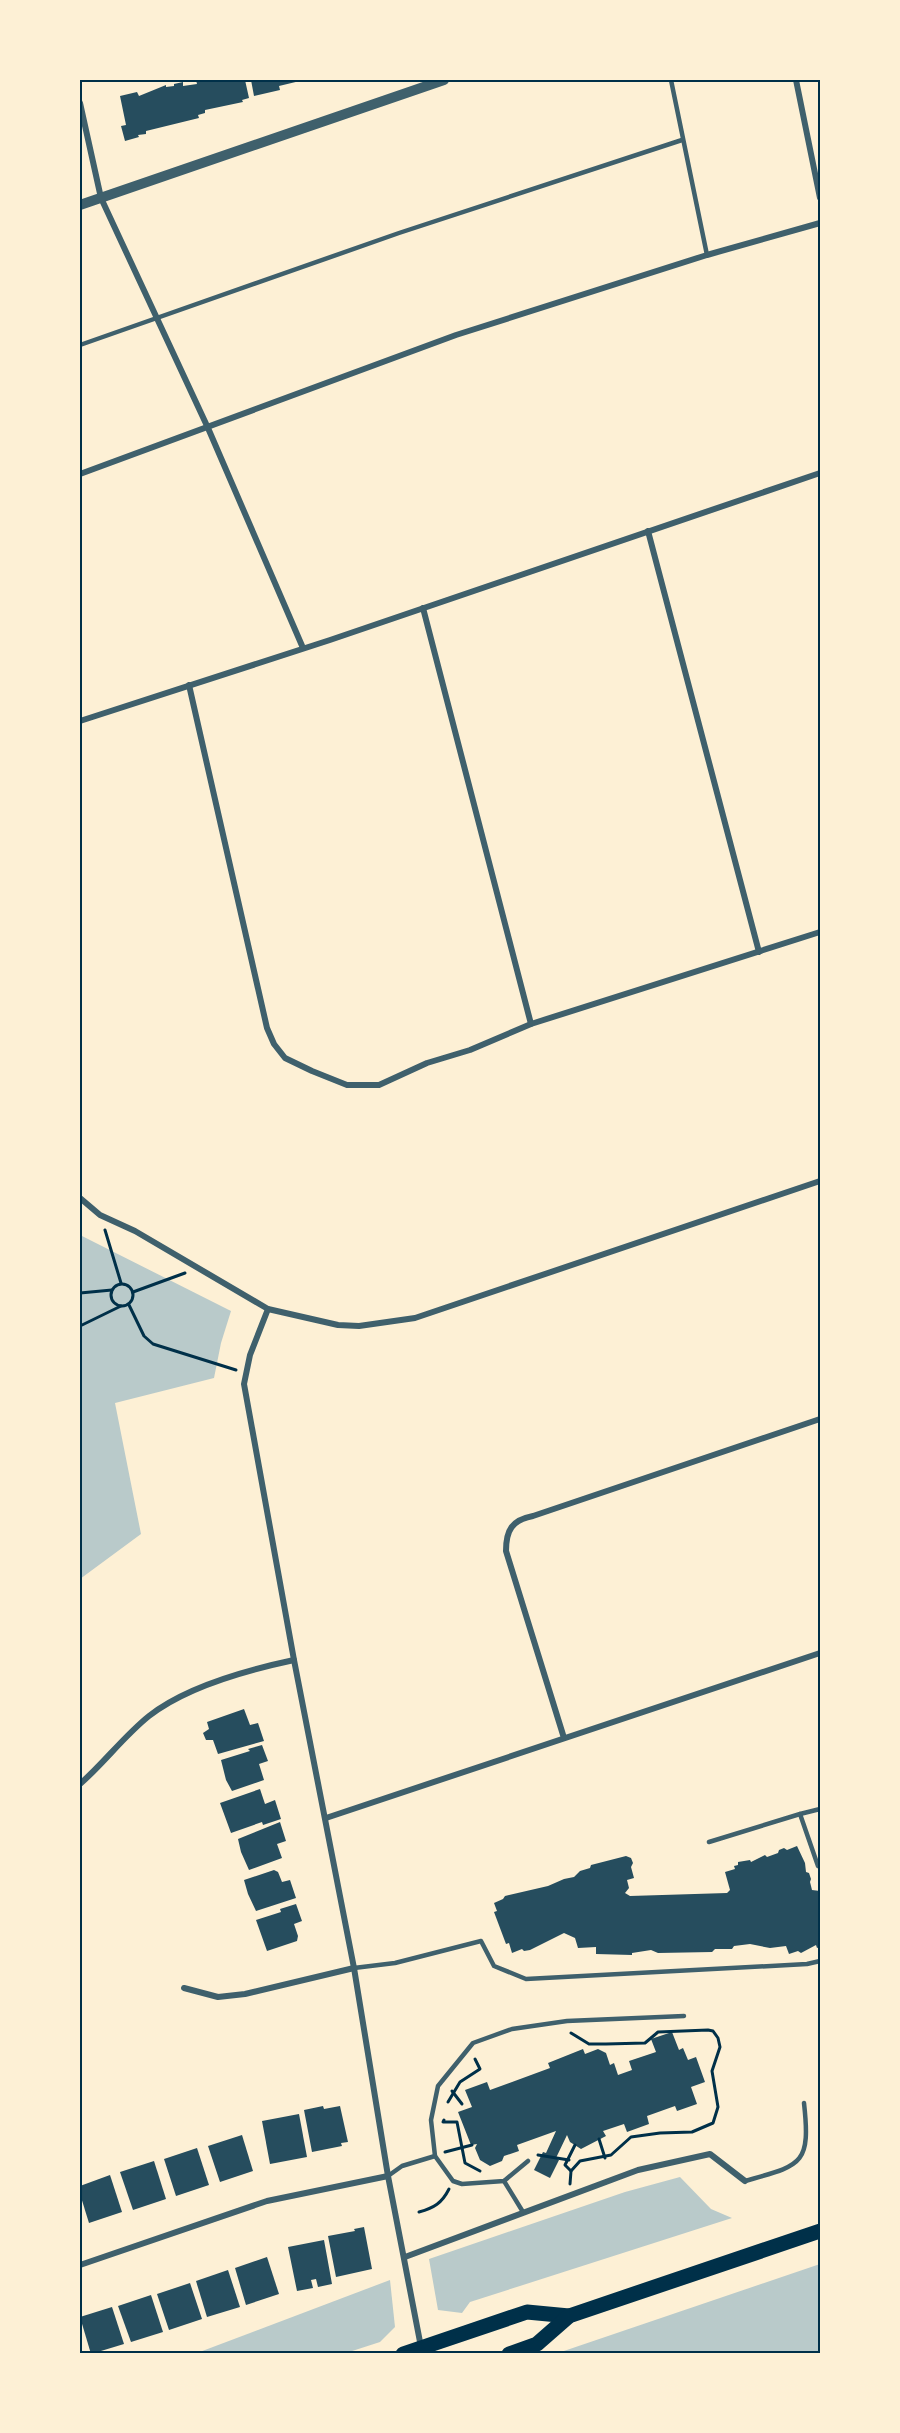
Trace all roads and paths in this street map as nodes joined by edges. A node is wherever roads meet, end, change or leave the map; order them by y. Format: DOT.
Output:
graph roads {
  1 [pos="444,80"];
  2 [pos="670,80"];
  3 [pos="796,80"];
  4 [pos="80,103"];
  5 [pos="682,140"];
  6 [pos="101,198"];
  7 [pos="820,198"];
  8 [pos="80,205"];
  9 [pos="820,223"];
  10 [pos="707,255"];
  11 [pos="155,319"];
  12 [pos="80,345"];
  13 [pos="207,428"];
  14 [pos="820,473"];
  15 [pos="80,474"];
  16 [pos="648,531"];
  17 [pos="423,608"];
  18 [pos="303,648"];
  19 [pos="189,685"];
  20 [pos="80,722"];
  21 [pos="820,932"];
  22 [pos="759,952"];
  23 [pos="531,1024"];
  24 [pos="820,1181"];
  25 [pos="80,1198"];
  26 [pos="100,1215"];
  27 [pos="198,1268"];
  28 [pos="121,1283"];
  29 [pos="112,1290"];
  30 [pos="133,1292"];
  31 [pos="80,1293"];
  32 [pos="129,1305"];
  33 [pos="121,1306"];
  34 [pos="268,1309"];
  35 [pos="80,1326"];
  36 [pos="246,1373"];
  37 [pos="820,1419"];
  38 [pos="820,1653"];
  39 [pos="294,1660"];
  40 [pos="564,1738"];
  41 [pos="80,1784"];
  42 [pos="820,1809"];
  43 [pos="800,1814"];
  44 [pos="326,1818"];
  45 [pos="709,1842"];
  46 [pos="820,1867"];
  47 [pos="820,1961"];
  48 [pos="354,1968"];
  49 [pos="184,1988"];
  50 [pos="684,2016"];
  51 [pos="568,2032"];
  52 [pos="474,2057"];
  53 [pos="452,2091"];
  54 [pos="804,2103"];
  55 [pos="462,2104"];
  56 [pos="445,2107"];
  57 [pos="444,2115"];
  58 [pos="599,2139"];
  59 [pos="472,2145"];
  60 [pos="575,2145"];
  61 [pos="463,2149"];
  62 [pos="537,2155"];
  63 [pos="435,2156"];
  64 [pos="605,2158"];
  65 [pos="569,2160"];
  66 [pos="528,2161"];
  67 [pos="571,2171"];
  68 [pos="485,2173"];
  69 [pos="388,2176"];
  70 [pos="504,2181"];
  71 [pos="745,2181"];
  72 [pos="570,2195"];
  73 [pos="522,2212"];
  74 [pos="820,2231"];
  75 [pos="405,2257"];
  76 [pos="80,2265"];
  77 [pos="569,2316"];
  78 [pos="422,2351"];
  79 [pos="403,2354"];
  80 [pos="509,2354"];
  1 -- 6 [label="street"];
  2 -- 5 [label="lane"];
  3 -- 7 [label="street"];
  4 -- 6 [label="street"];
  5 -- 10 [label="lane"];
  5 -- 11 [label="lane"];
  6 -- 8 [label="street"];
  6 -- 11 [label="street"];
  9 -- 10 [label="street"];
  10 -- 13 [label="street"];
  11 -- 12 [label="lane"];
  11 -- 13 [label="street"];
  13 -- 15 [label="street"];
  13 -- 18 [label="street"];
  14 -- 16 [label="street"];
  16 -- 17 [label="street"];
  16 -- 22 [label="street"];
  17 -- 18 [label="street"];
  17 -- 23 [label="street"];
  18 -- 19 [label="street"];
  19 -- 20 [label="street"];
  19 -- 23 [label="street"];
  21 -- 22 [label="street"];
  22 -- 23 [label="street"];
  24 -- 34 [label="street"];
  25 -- 26 [label="street"];
  26 -- 27 [label="street"];
  26 -- 28 [label="path"];
  27 -- 30 [label="path"];
  27 -- 34 [label="street"];
  28 -- 29 [label="path"];
  28 -- 30 [label="path"];
  29 -- 31 [label="path"];
  29 -- 33 [label="path"];
  30 -- 32 [label="path"];
  32 -- 33 [label="path"];
  32 -- 36 [label="path"];
  33 -- 35 [label="path"];
  34 -- 36 [label="street"];
  36 -- 39 [label="street"];
  37 -- 40 [label="street"];
  38 -- 40 [label="street"];
  39 -- 41 [label="street"];
  39 -- 44 [label="street"];
  40 -- 44 [label="street"];
  42 -- 43 [label="lane"];
  43 -- 45 [label="lane"];
  43 -- 46 [label="lane"];
  44 -- 48 [label="street"];
  47 -- 48 [label="lane"];
  48 -- 49 [label="street"];
  48 -- 69 [label="street"];
  50 -- 63 [label="lane"];
  51 -- 64 [label="path"];
  52 -- 53 [label="path"];
  53 -- 55 [label="path"];
  53 -- 56 [label="path"];
  54 -- 71 [label="lane"];
  57 -- 61 [label="path"];
  58 -- 64 [label="path"];
  59 -- 61 [label="path"];
  60 -- 65 [label="path"];
  61 -- 63 [label="path"];
  61 -- 68 [label="path"];
  62 -- 65 [label="path"];
  63 -- 69 [label="lane"];
  63 -- 70 [label="lane"];
  64 -- 67 [label="path"];
  65 -- 67 [label="path"];
  66 -- 70 [label="lane"];
  67 -- 72 [label="path"];
  69 -- 75 [label="street"];
  69 -- 76 [label="street"];
  70 -- 73 [label="lane"];
  71 -- 72 [label="street"];
  72 -- 73 [label="street"];
  73 -- 75 [label="street"];
  74 -- 77 [label="main road"];
  75 -- 78 [label="street"];
  77 -- 78 [label="main road"];
  77 -- 80 [label="main road"];
  78 -- 79 [label="main road"];
}
